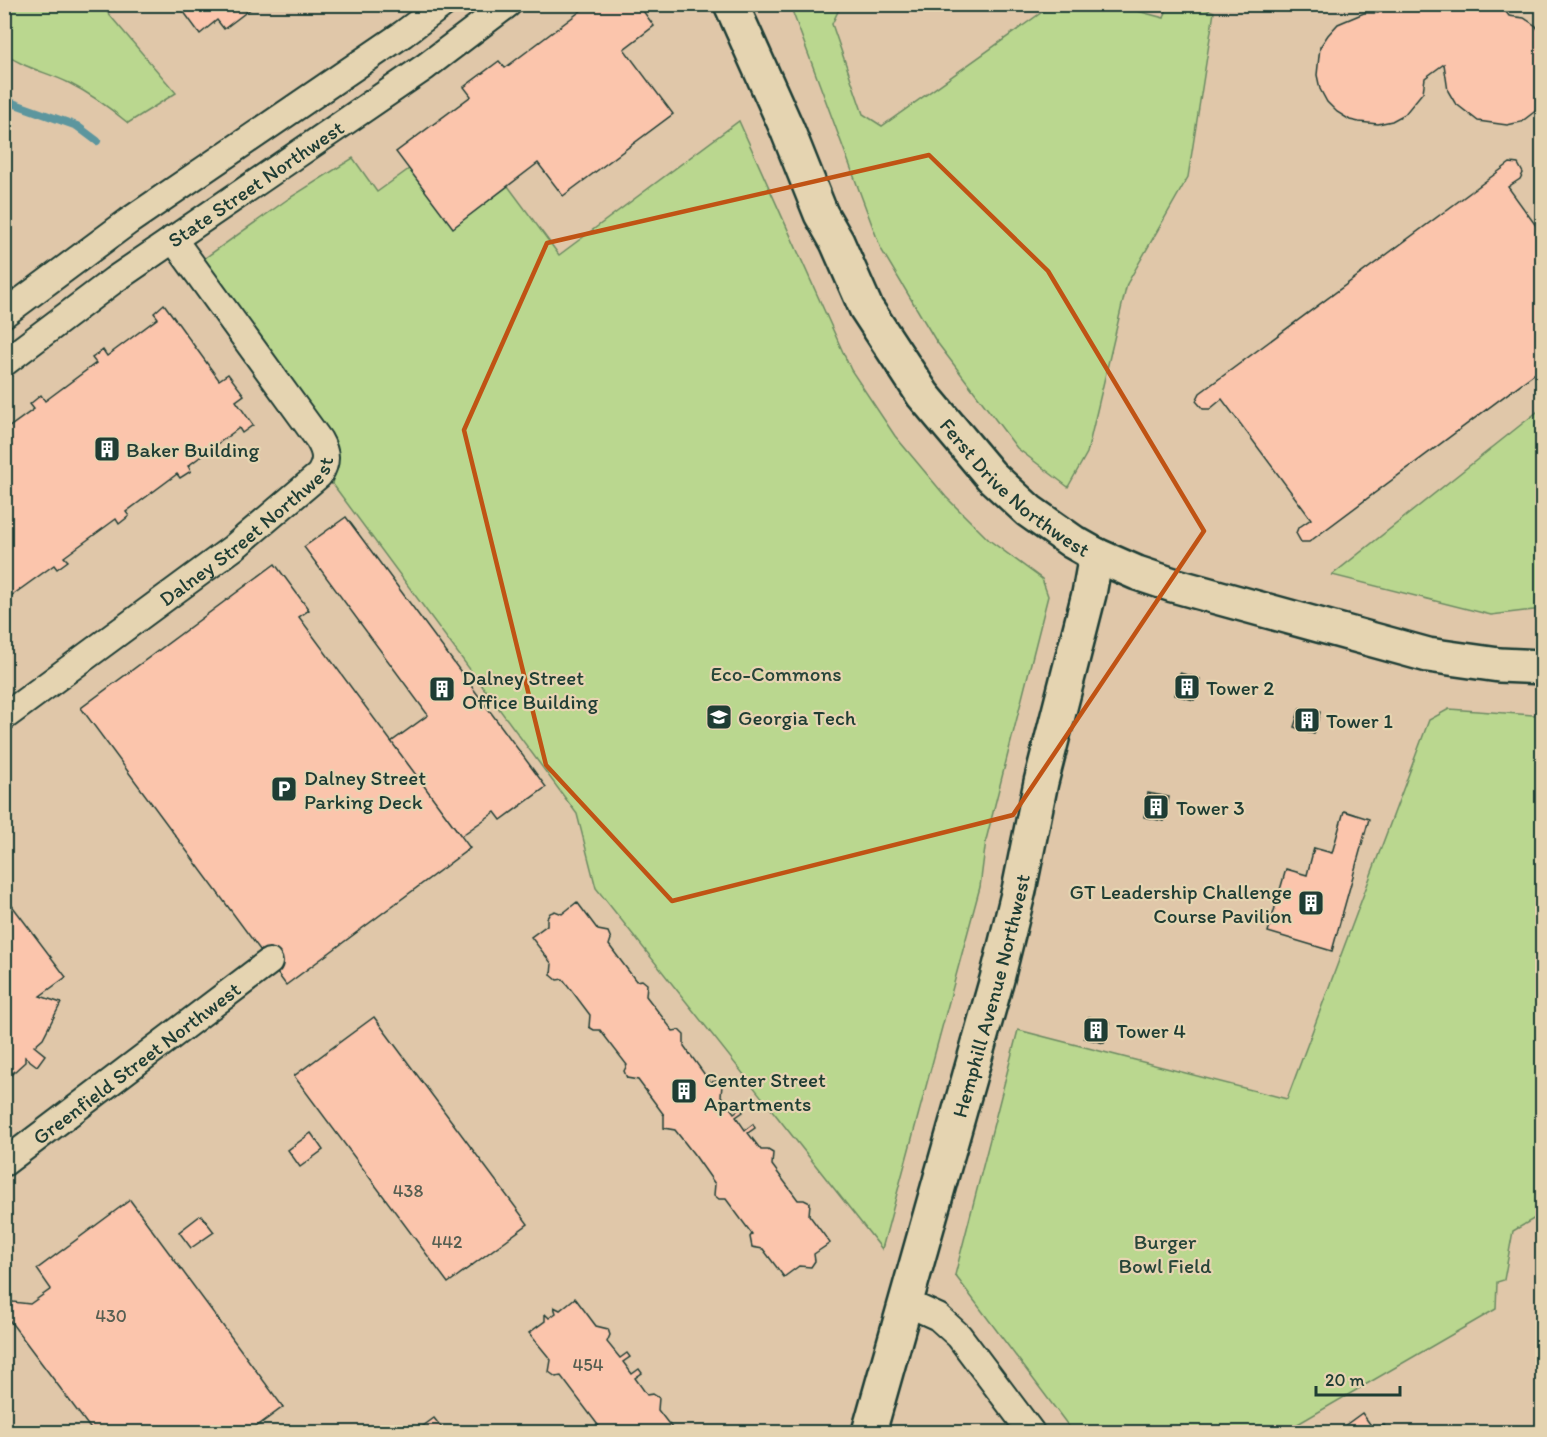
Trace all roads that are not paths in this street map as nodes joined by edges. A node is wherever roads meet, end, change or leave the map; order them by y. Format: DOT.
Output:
graph roads {
  1 [pos="442,4"];
  2 [pos="508,4"];
  3 [pos="732,4"];
  4 [pos="173,239"];
  5 [pos="4,314"];
  6 [pos="4,363"];
  7 [pos="1096,555"];
  8 [pos="1542,667"];
  9 [pos="4,717"];
  10 [pos="269,962"];
  11 [pos="4,1163"];
  12 [pos="905,1302"];
  13 [pos="869,1432"];
  14 [pos="1031,1432"];
  1 -- 5 [label="street, State Street Northwest"];
  2 -- 4 [label="street, State Street Northwest"];
  3 -- 7 [label="street, Ferst Drive Northwest"];
  4 -- 6 [label="street, State Street Northwest"];
  4 -- 9 [label="street, Dalney Street Northwest"];
  7 -- 8 [label="street, Ferst Drive Northwest"];
  7 -- 12 [label="street, Hemphill Avenue Northwest"];
  10 -- 11 [label="street, Greenfield Street Northwest"];
  12 -- 13 [label="street, Hemphill Avenue Northwest"];
  12 -- 14 [label="street"];
}
